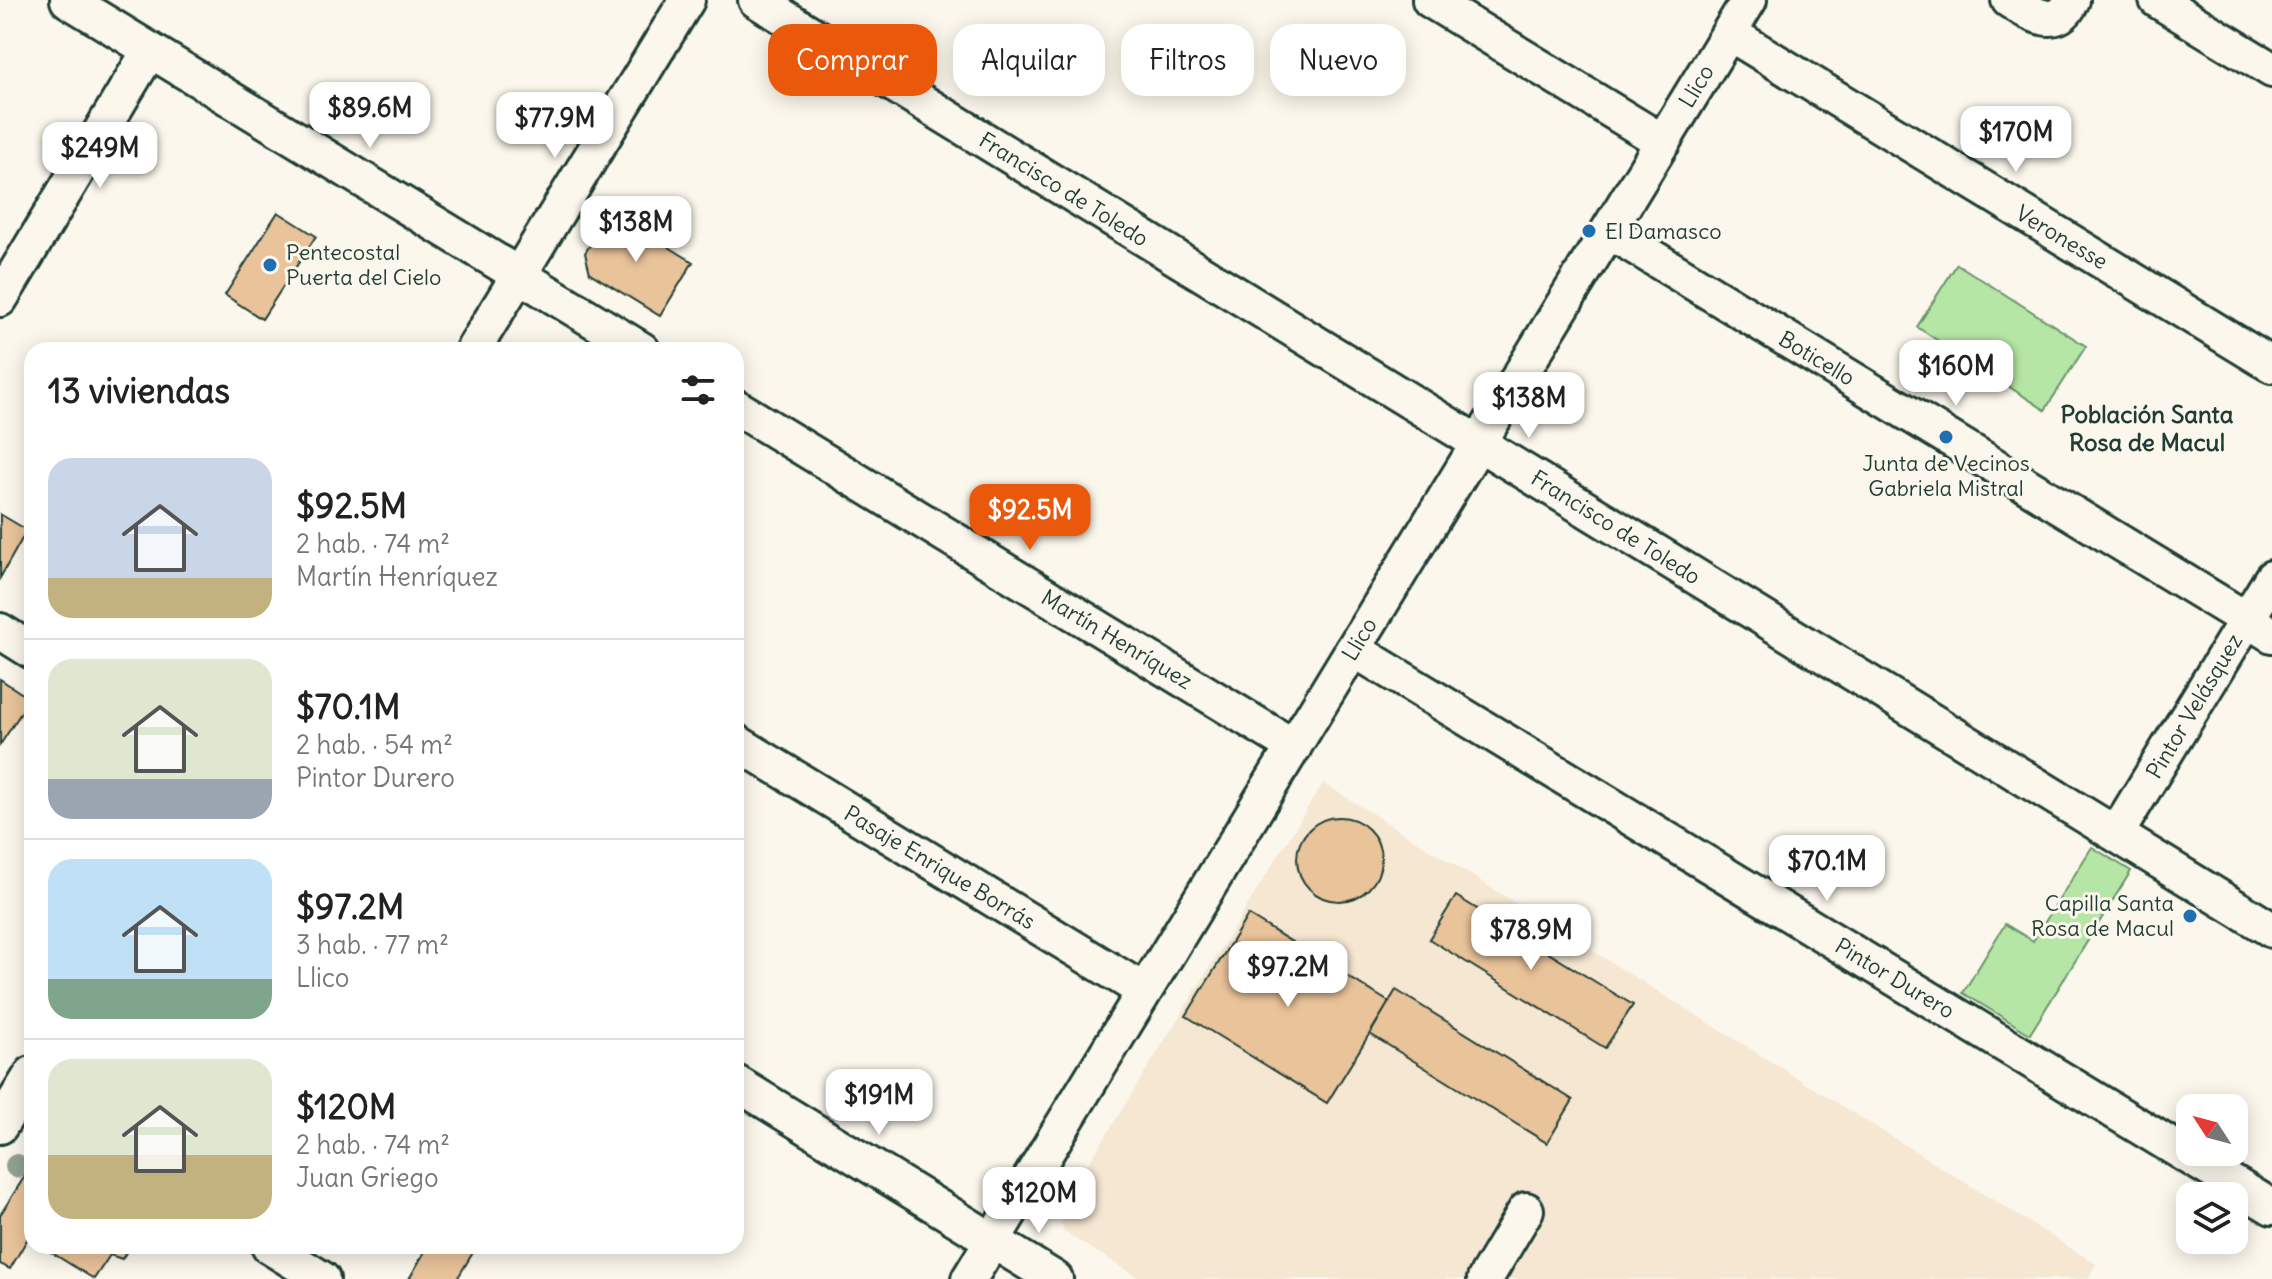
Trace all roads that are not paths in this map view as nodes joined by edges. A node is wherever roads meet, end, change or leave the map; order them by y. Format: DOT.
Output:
graph roads {
  1 [pos="68,0"];
  2 [pos="687,0"];
  3 [pos="756,0"];
  4 [pos="1430,0"];
  5 [pos="1749,0"];
  6 [pos="2009,0"];
  7 [pos="2072,0"];
  8 [pos="2157,0"];
  9 [pos="1729,33"];
  10 [pos="150,50"];
  11 [pos="2272,70"];
  12 [pos="1663,142"];
  13 [pos="1609,231"];
  14 [pos="519,275"];
  15 [pos="0,297"];
  16 [pos="478,342"];
  17 [pos="629,342"];
  18 [pos="2272,365"];
  19 [pos="744,412"];
  20 [pos="1479,443"];
  21 [pos="2272,578"];
  22 [pos="2259,628"];
  23 [pos="0,631"];
  24 [pos="24,646"];
  25 [pos="1353,649"];
  26 [pos="744,747"];
  27 [pos="1294,747"];
  28 [pos="2116,834"];
  29 [pos="2272,930"];
  30 [pos="1144,991"];
  31 [pos="21,1087"];
  32 [pos="744,1088"];
  33 [pos="0,1126"];
  34 [pos="2272,1207"];
  35 [pos="1526,1210"];
  36 [pos="992,1240"];
  37 [pos="282,1254"];
  38 [pos="322,1279"];
  39 [pos="969,1279"];
  40 [pos="1055,1279"];
  41 [pos="1485,1279"];
  1 -- 10 [label="street"];
  2 -- 14 [label="street"];
  3 -- 20 [label="street, Francisco de Toledo"];
  4 -- 12 [label="street"];
  5 -- 9 [label="street, Llico"];
  6 -- 7 [label="street"];
  8 -- 11 [label="street"];
  9 -- 12 [label="street, Llico"];
  9 -- 18 [label="street, Veronesse"];
  10 -- 14 [label="street"];
  10 -- 15 [label="street"];
  12 -- 13 [label="street, Llico"];
  13 -- 20 [label="street, Llico"];
  13 -- 22 [label="street, Boticello"];
  14 -- 16 [label="street"];
  14 -- 17 [label="street"];
  19 -- 27 [label="street, Martín Henríquez"];
  20 -- 25 [label="street, Llico"];
  20 -- 28 [label="street, Francisco de Toledo"];
  21 -- 22 [label="street, Pintor Velásquez"];
  22 -- 28 [label="street, Pintor Velásquez"];
  23 -- 24 [label="street"];
  25 -- 27 [label="street, Llico"];
  25 -- 34 [label="street, Pintor Durero"];
  26 -- 30 [label="street, Pasaje Enrique Borrás"];
  27 -- 30 [label="street, Llico"];
  28 -- 29 [label="street, Francisco de Toledo"];
  30 -- 36 [label="street, Llico"];
  31 -- 33 [label="street"];
  32 -- 36 [label="street"];
  35 -- 41 [label="street"];
  36 -- 39 [label="street, Llico"];
  36 -- 40 [label="street"];
  37 -- 38 [label="street"];
}
